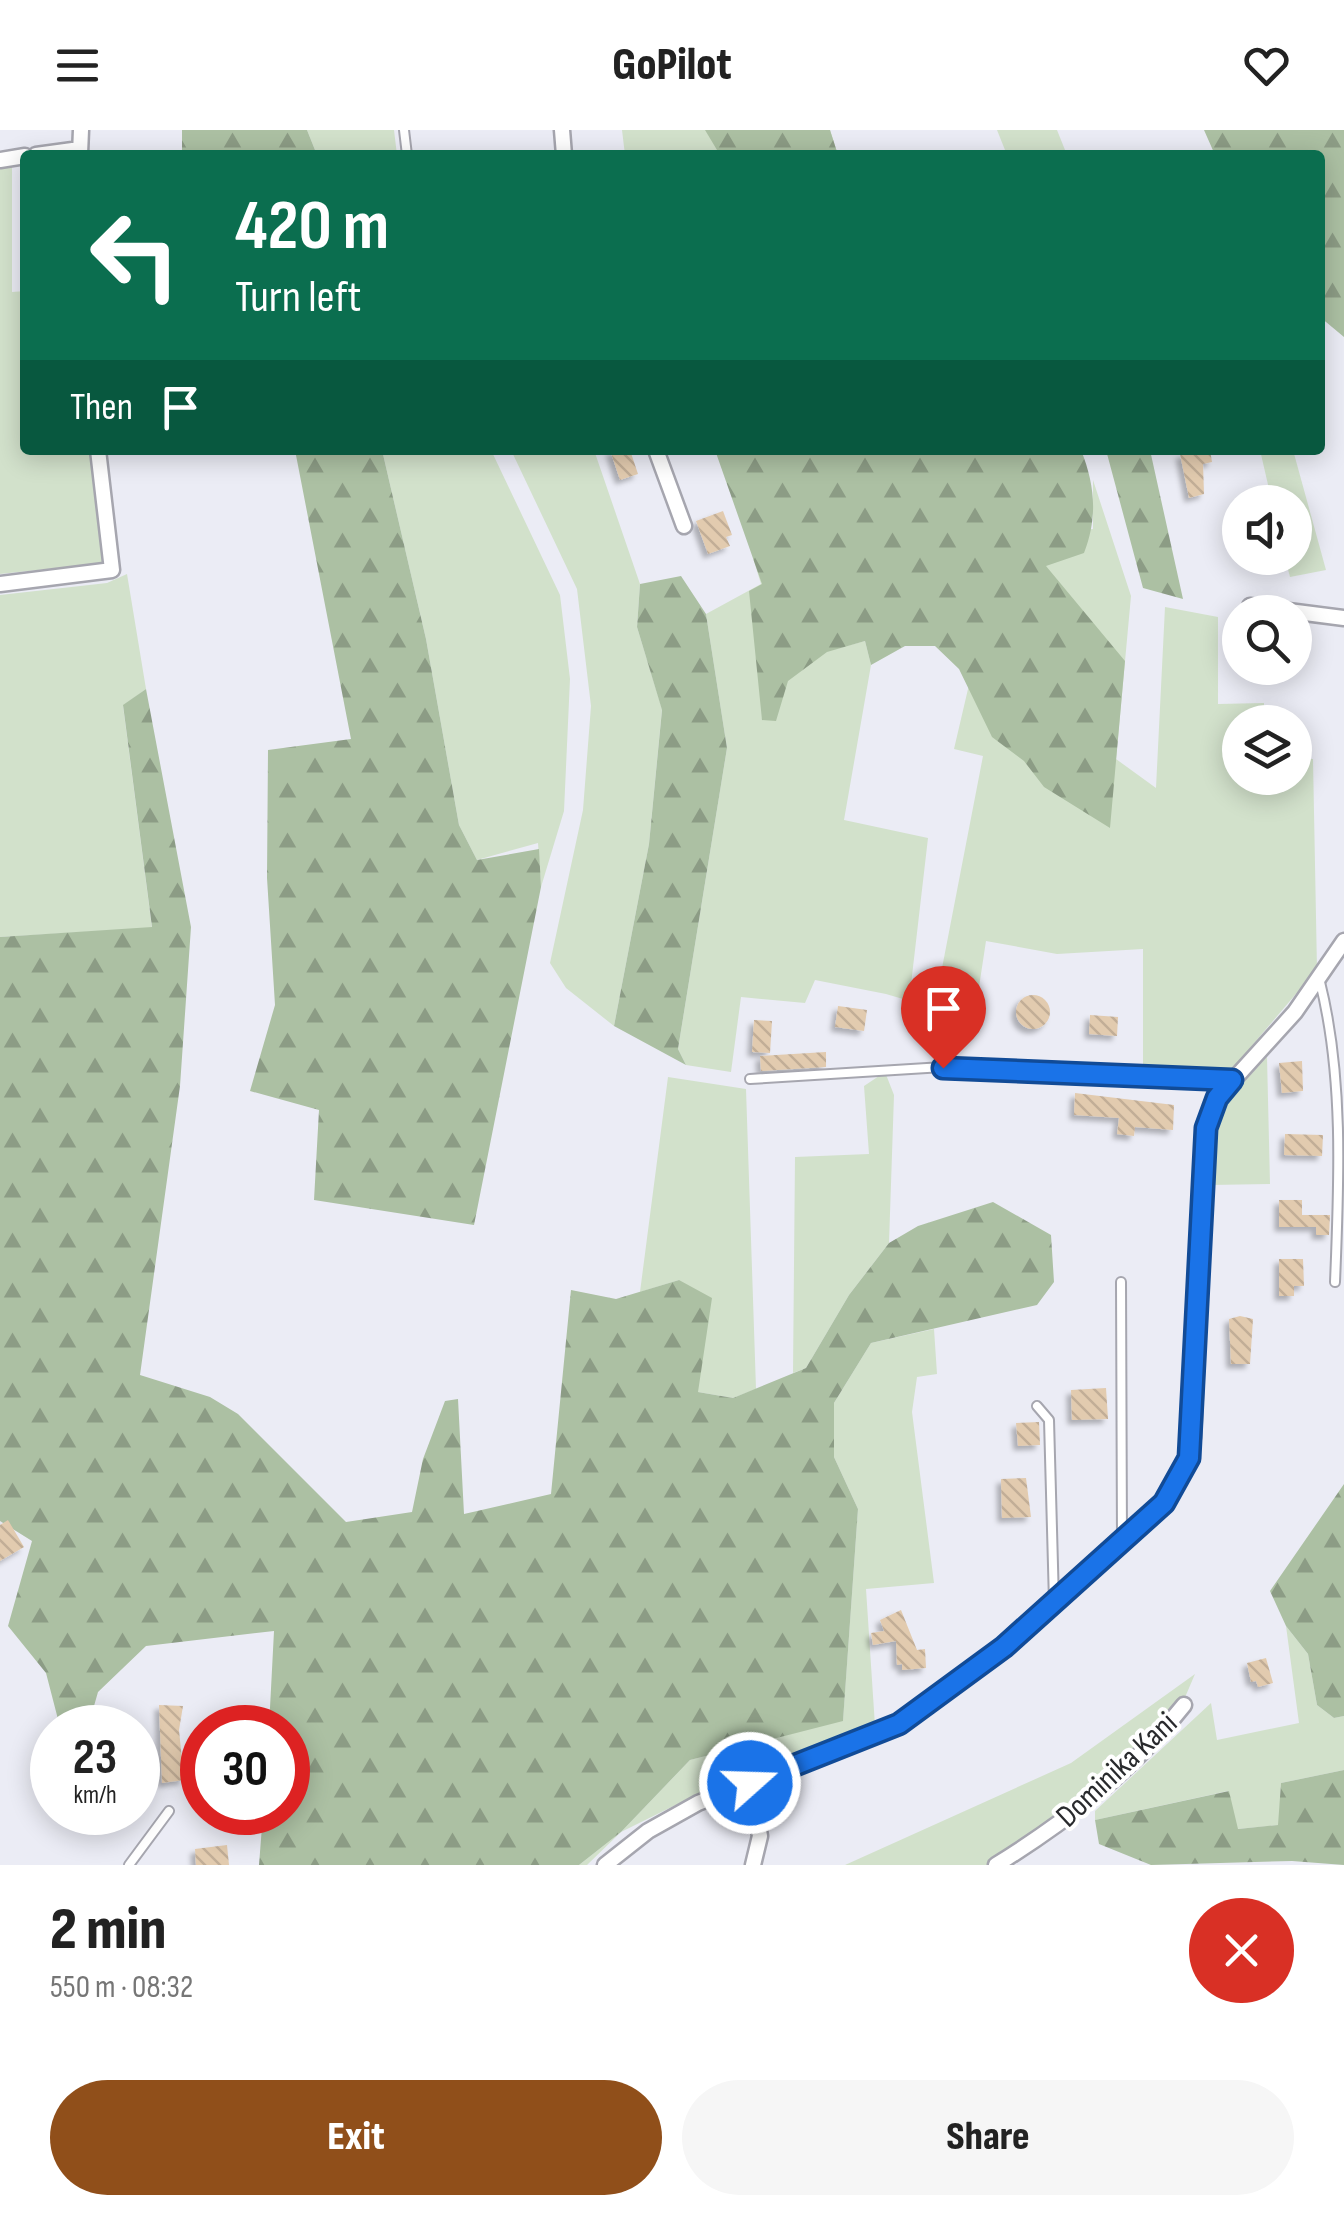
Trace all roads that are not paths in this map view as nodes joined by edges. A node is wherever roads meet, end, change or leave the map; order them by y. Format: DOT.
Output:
graph roads {
  1 [pos="99,455"];
  2 [pos="658,455"];
  3 [pos="684,526"];
  4 [pos="0,584"];
  5 [pos="1312,614"];
  6 [pos="1344,618"];
  7 [pos="1344,941"];
  8 [pos="1320,982"];
  9 [pos="750,1079"];
  10 [pos="1232,1080"];
  11 [pos="1121,1282"];
  12 [pos="1334,1282"];
  13 [pos="1037,1406"];
  14 [pos="1122,1540"];
  15 [pos="1054,1602"];
  16 [pos="1184,1704"];
  17 [pos="750,1783"];
  18 [pos="169,1811"];
  19 [pos="129,1865"];
  20 [pos="605,1865"];
  21 [pos="752,1865"];
  22 [pos="996,1865"];
  1 -- 4 [label="street"];
  2 -- 3 [label="street"];
  5 -- 6 [label="street"];
  7 -- 8 [label="street"];
  8 -- 10 [label="street"];
  8 -- 12 [label="lane"];
  9 -- 10 [label="lane"];
  10 -- 14 [label="street"];
  11 -- 14 [label="lane"];
  13 -- 15 [label="lane"];
  14 -- 15 [label="street"];
  15 -- 17 [label="street"];
  16 -- 22 [label="street, Dominika Kani"];
  17 -- 20 [label="street"];
  17 -- 21 [label="street"];
  18 -- 19 [label="lane"];
}
